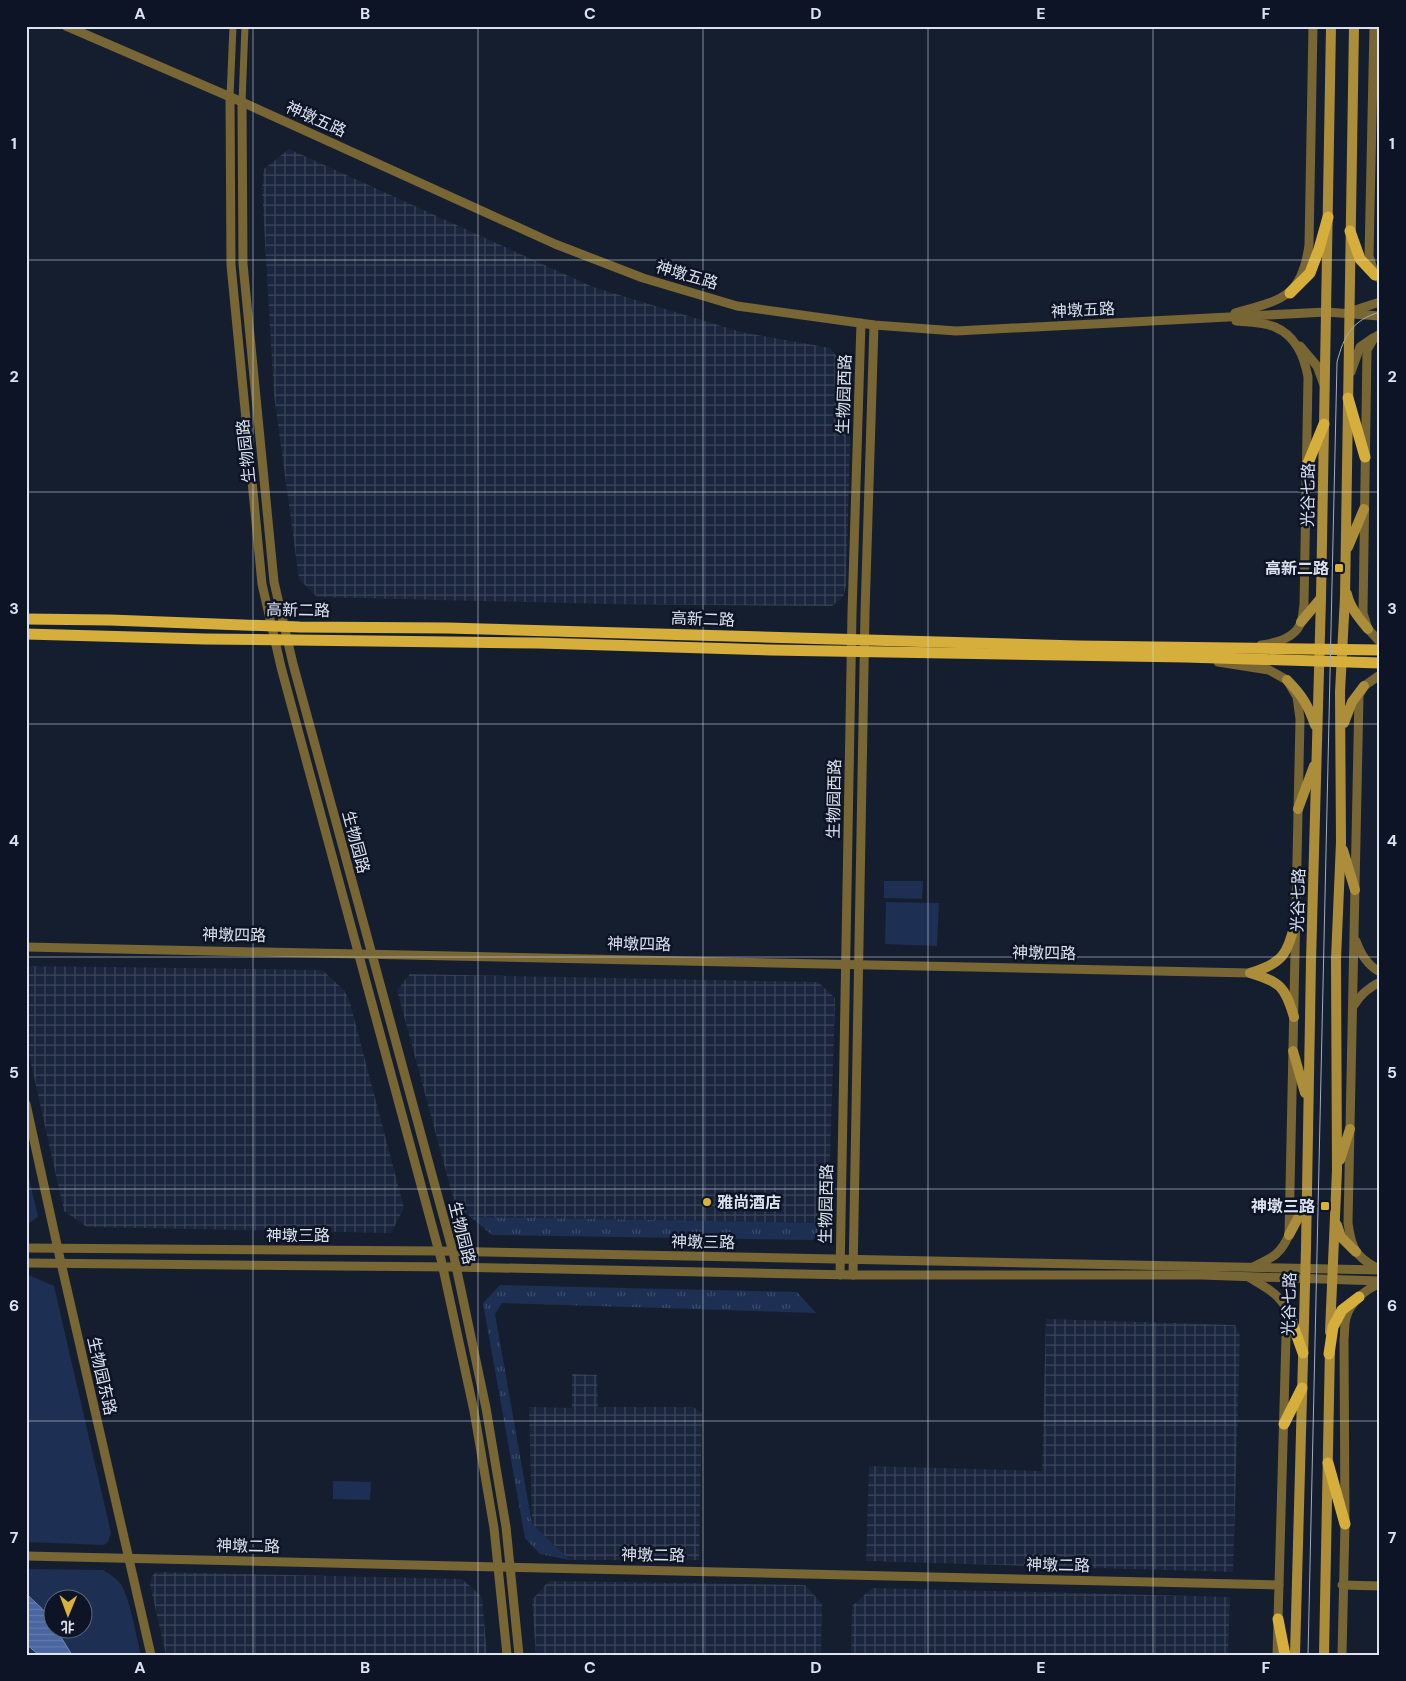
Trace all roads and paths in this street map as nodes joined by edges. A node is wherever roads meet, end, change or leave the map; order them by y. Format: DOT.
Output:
graph roads {
  1 [pos="66,26"];
  2 [pos="233,26"];
  3 [pos="245,26"];
  4 [pos="1313,26"];
  5 [pos="1331,26"];
  6 [pos="1354,26"];
  7 [pos="1374,26"];
  8 [pos="230,97"];
  9 [pos="242,102"];
  10 [pos="1328,217"];
  11 [pos="1350,231"];
  12 [pos="1377,277"];
  13 [pos="1290,293"];
  14 [pos="1380,302"];
  15 [pos="1326,312"];
  16 [pos="1349,312"];
  17 [pos="1380,316"];
  18 [pos="1217,318"];
  19 [pos="861,323"];
  20 [pos="874,325"];
  21 [pos="1377,336"];
  22 [pos="1292,338"];
  23 [pos="1348,381"];
  24 [pos="1325,387"];
  25 [pos="1348,398"];
  26 [pos="1324,424"];
  27 [pos="1365,456"];
  28 [pos="1306,468"];
  29 [pos="1364,509"];
  30 [pos="1346,553"];
  31 [pos="1345,584"];
  32 [pos="1321,598"];
  33 [pos="26,619"];
  34 [pos="1301,622"];
  35 [pos="272,626"];
  36 [pos="285,626"];
  37 [pos="1368,629"];
  38 [pos="26,634"];
  39 [pos="852,639"];
  40 [pos="275,640"];
  41 [pos="288,640"];
  42 [pos="1380,642"];
  43 [pos="865,646"];
  44 [pos="1237,648"];
  45 [pos="1320,649"];
  46 [pos="1343,649"];
  47 [pos="1380,650"];
  48 [pos="852,651"];
  49 [pos="1186,657"];
  50 [pos="1320,662"];
  51 [pos="1342,663"];
  52 [pos="1380,663"];
  53 [pos="1380,675"];
  54 [pos="1287,680"];
  55 [pos="1364,686"];
  56 [pos="1317,732"];
  57 [pos="1342,734"];
  58 [pos="1317,758"];
  59 [pos="1298,809"];
  60 [pos="1341,842"];
  61 [pos="1355,890"];
  62 [pos="1296,921"];
  63 [pos="1354,938"];
  64 [pos="26,947"];
  65 [pos="358,953"];
  66 [pos="371,953"];
  67 [pos="845,963"];
  68 [pos="858,963"];
  69 [pos="1380,972"];
  70 [pos="1250,973"];
  71 [pos="1380,982"];
  72 [pos="1353,1008"];
  73 [pos="1294,1017"];
  74 [pos="1293,1051"];
  75 [pos="26,1104"];
  76 [pos="1308,1105"];
  77 [pos="1350,1129"];
  78 [pos="1337,1170"];
  79 [pos="1307,1190"];
  80 [pos="1336,1219"];
  81 [pos="1290,1235"];
  82 [pos="26,1248"];
  83 [pos="58,1249"];
  84 [pos="439,1251"];
  85 [pos="453,1252"];
  86 [pos="1356,1252"];
  87 [pos="840,1260"];
  88 [pos="853,1260"];
  89 [pos="26,1263"];
  90 [pos="61,1263"];
  91 [pos="442,1266"];
  92 [pos="455,1267"];
  93 [pos="1253,1267"];
  94 [pos="1380,1270"];
  95 [pos="1305,1274"];
  96 [pos="1332,1274"];
  97 [pos="840,1275"];
  98 [pos="853,1275"];
  99 [pos="1248,1276"];
  100 [pos="1380,1282"];
  101 [pos="1359,1297"];
  102 [pos="1289,1314"];
  103 [pos="1303,1353"];
  104 [pos="1329,1354"];
  105 [pos="1302,1388"];
  106 [pos="1284,1424"];
  107 [pos="1328,1463"];
  108 [pos="1345,1524"];
  109 [pos="26,1556"];
  110 [pos="128,1558"];
  111 [pos="498,1566"];
  112 [pos="510,1567"];
  113 [pos="1279,1585"];
  114 [pos="1342,1585"];
  115 [pos="1380,1586"];
  116 [pos="1278,1619"];
  117 [pos="151,1655"];
  118 [pos="507,1655"];
  119 [pos="519,1655"];
  120 [pos="1277,1655"];
  121 [pos="1285,1655"];
  122 [pos="1295,1655"];
  123 [pos="1324,1655"];
  124 [pos="1342,1655"];
  1 -- 8 [label="street, 神墩五路"];
  2 -- 8 [label="street, 生物园路"];
  3 -- 9 [label="street, 生物园路"];
  4 -- 13 [label="street"];
  5 -- 10 [label="main road, 光谷七路"];
  6 -- 11 [label="main road"];
  7 -- 12 [label="street"];
  8 -- 9 [label="street, 神墩五路"];
  8 -- 35 [label="street, 生物园路"];
  9 -- 19 [label="street, 神墩五路"];
  9 -- 36 [label="street, 生物园路"];
  10 -- 13 [label="main road"];
  10 -- 15 [label="main road, 光谷七路"];
  11 -- 12 [label="main road"];
  11 -- 16 [label="main road"];
  13 -- 18 [label="street"];
  14 -- 16 [label="street, 神墩五路"];
  15 -- 16 [label="street, 神墩五路"];
  15 -- 18 [label="street, 神墩五路"];
  15 -- 24 [label="main road, 光谷七路"];
  16 -- 17 [label="street, 神墩五路"];
  16 -- 23 [label="main road"];
  18 -- 20 [label="street, 神墩五路"];
  18 -- 22 [label="street"];
  19 -- 20 [label="street, 神墩五路"];
  19 -- 39 [label="street, 生物园西路"];
  20 -- 43 [label="street, 生物园西路"];
  21 -- 23 [label="street"];
  21 -- 27 [label="street"];
  22 -- 24 [label="street"];
  22 -- 28 [label="street"];
  23 -- 25 [label="main road"];
  24 -- 26 [label="main road, 光谷七路"];
  25 -- 27 [label="main road"];
  25 -- 30 [label="main road"];
  26 -- 28 [label="main road"];
  26 -- 32 [label="main road, 光谷七路"];
  27 -- 29 [label="street"];
  28 -- 34 [label="street"];
  29 -- 30 [label="main road"];
  29 -- 37 [label="street"];
  30 -- 31 [label="main road"];
  31 -- 37 [label="main road"];
  31 -- 46 [label="main road"];
  32 -- 34 [label="main road"];
  32 -- 45 [label="main road, 光谷七路"];
  33 -- 35 [label="main road, 高新二路"];
  34 -- 44 [label="street"];
  35 -- 36 [label="main road, 高新二路"];
  35 -- 40 [label="street, 生物园路"];
  36 -- 39 [label="main road, 高新二路"];
  36 -- 41 [label="street, 生物园路"];
  37 -- 42 [label="street"];
  38 -- 40 [label="main road, 高新二路"];
  39 -- 43 [label="main road, 高新二路"];
  39 -- 48 [label="street, 生物园西路"];
  40 -- 41 [label="main road, 高新二路"];
  40 -- 65 [label="street, 生物园路"];
  41 -- 48 [label="main road, 高新二路"];
  41 -- 66 [label="street, 生物园路"];
  43 -- 44 [label="main road, 高新二路"];
  43 -- 48 [label="main road, 高新二路"];
  43 -- 49 [label="main road, 高新二路"];
  43 -- 68 [label="street, 生物园西路"];
  44 -- 45 [label="main road, 高新二路"];
  45 -- 46 [label="main road, 高新二路"];
  45 -- 50 [label="main road, 光谷七路"];
  46 -- 47 [label="main road, 高新二路"];
  46 -- 51 [label="main road"];
  48 -- 67 [label="street, 生物园西路"];
  49 -- 50 [label="main road, 高新二路"];
  49 -- 54 [label="street"];
  50 -- 51 [label="main road, 高新二路"];
  50 -- 56 [label="main road, 光谷七路"];
  51 -- 52 [label="main road, 高新二路"];
  51 -- 57 [label="main road"];
  53 -- 55 [label="street"];
  54 -- 56 [label="main road"];
  54 -- 59 [label="street"];
  55 -- 57 [label="main road"];
  55 -- 61 [label="street"];
  56 -- 58 [label="main road, 光谷七路"];
  57 -- 60 [label="main road"];
  58 -- 59 [label="main road"];
  58 -- 76 [label="main road, 光谷七路"];
  59 -- 62 [label="street"];
  60 -- 61 [label="main road"];
  60 -- 78 [label="main road"];
  61 -- 63 [label="street"];
  62 -- 70 [label="main road"];
  62 -- 73 [label="street"];
  63 -- 69 [label="street"];
  63 -- 72 [label="street"];
  64 -- 65 [label="street, 神墩四路"];
  65 -- 66 [label="street, 神墩四路"];
  65 -- 84 [label="street, 生物园路"];
  66 -- 67 [label="street, 神墩四路"];
  66 -- 85 [label="street, 生物园路"];
  67 -- 68 [label="street, 神墩四路"];
  67 -- 87 [label="street, 生物园西路"];
  68 -- 70 [label="street, 神墩四路"];
  68 -- 88 [label="street, 生物园西路"];
  70 -- 73 [label="main road"];
  71 -- 72 [label="street"];
  72 -- 77 [label="street"];
  73 -- 74 [label="street"];
  74 -- 76 [label="main road"];
  74 -- 81 [label="street"];
  75 -- 83 [label="street, 生物园东路"];
  76 -- 79 [label="main road, 光谷七路"];
  77 -- 78 [label="main road"];
  77 -- 86 [label="street"];
  78 -- 80 [label="main road"];
  79 -- 81 [label="main road"];
  79 -- 95 [label="main road, 光谷七路"];
  80 -- 86 [label="main road"];
  80 -- 96 [label="main road"];
  81 -- 93 [label="street"];
  82 -- 83 [label="street, 神墩三路"];
  83 -- 84 [label="street, 神墩三路"];
  83 -- 90 [label="street, 生物园东路"];
  84 -- 85 [label="street, 神墩三路"];
  84 -- 91 [label="street, 生物园路"];
  85 -- 87 [label="street, 神墩三路"];
  85 -- 92 [label="street, 生物园路"];
  86 -- 94 [label="street"];
  87 -- 88 [label="street, 神墩三路"];
  87 -- 97 [label="street, 生物园西路"];
  88 -- 93 [label="street, 神墩三路"];
  88 -- 98 [label="street, 生物园西路"];
  89 -- 90 [label="street, 神墩三路"];
  90 -- 91 [label="street, 神墩三路"];
  90 -- 110 [label="street, 生物园东路"];
  91 -- 92 [label="street, 神墩三路"];
  91 -- 111 [label="street, 生物园路"];
  92 -- 97 [label="street, 神墩三路"];
  92 -- 112 [label="street, 生物园路"];
  93 -- 95 [label="street, 神墩三路"];
  94 -- 96 [label="street, 神墩三路"];
  95 -- 96 [label="street, 神墩三路"];
  95 -- 99 [label="street, 神墩三路"];
  95 -- 103 [label="main road, 光谷七路"];
  96 -- 100 [label="street, 神墩三路"];
  96 -- 104 [label="main road"];
  97 -- 98 [label="street, 神墩三路"];
  98 -- 99 [label="street, 神墩三路"];
  99 -- 102 [label="street"];
  100 -- 101 [label="street"];
  101 -- 104 [label="main road"];
  101 -- 108 [label="street"];
  102 -- 103 [label="main road"];
  102 -- 106 [label="street"];
  103 -- 105 [label="main road, 光谷七路"];
  104 -- 107 [label="main road"];
  105 -- 106 [label="main road"];
  105 -- 122 [label="main road, 光谷七路"];
  106 -- 113 [label="street"];
  107 -- 108 [label="main road"];
  107 -- 123 [label="main road"];
  108 -- 114 [label="street"];
  109 -- 110 [label="street, 神墩二路"];
  110 -- 111 [label="street, 神墩二路"];
  110 -- 117 [label="street, 生物园东路"];
  111 -- 112 [label="street, 神墩二路"];
  111 -- 118 [label="street, 生物园路"];
  112 -- 113 [label="street, 神墩二路"];
  112 -- 119 [label="street, 生物园路"];
  113 -- 116 [label="street"];
  114 -- 115 [label="street"];
  114 -- 124 [label="street"];
  116 -- 120 [label="street"];
  116 -- 121 [label="main road"];
}
